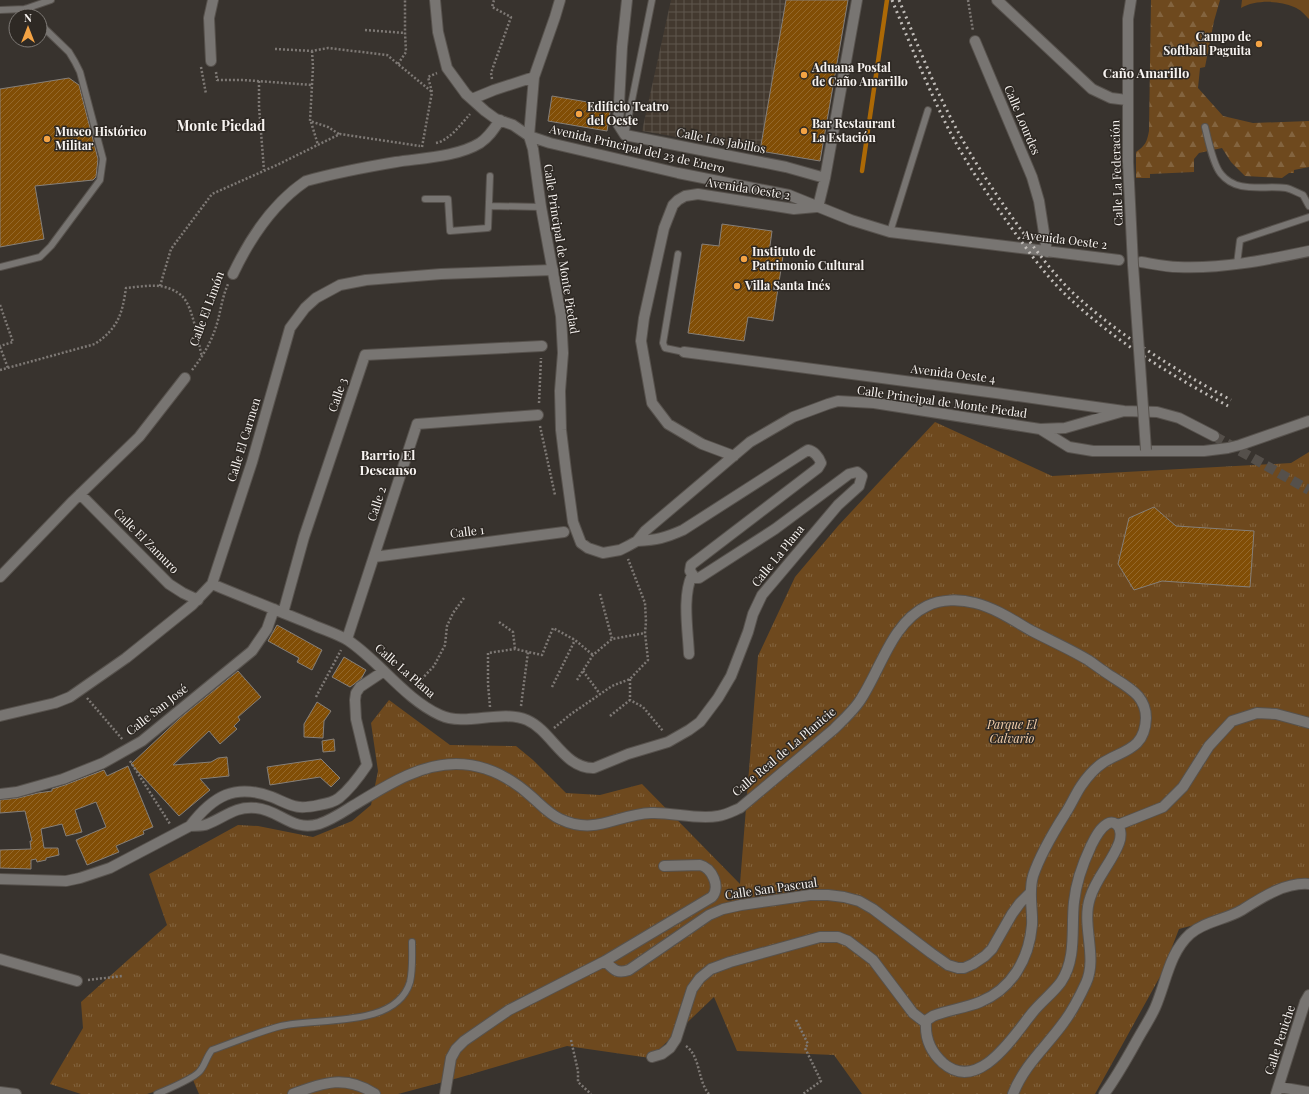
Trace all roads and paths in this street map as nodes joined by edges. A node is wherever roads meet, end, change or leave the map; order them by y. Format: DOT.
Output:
graph roads {
  1 [pos="51,0"];
  2 [pos="213,0"];
  3 [pos="406,0"];
  4 [pos="435,0"];
  5 [pos="494,0"];
  6 [pos="560,0"];
  7 [pos="627,0"];
  8 [pos="652,0"];
  9 [pos="857,0"];
  10 [pos="968,0"];
  11 [pos="997,0"];
  12 [pos="1131,0"];
  13 [pos="28,8"];
  14 [pos="365,30"];
  15 [pos="48,32"];
  16 [pos="405,33"];
  17 [pos="975,41"];
  18 [pos="275,49"];
  19 [pos="312,51"];
  20 [pos="211,61"];
  21 [pos="398,64"];
  22 [pos="447,68"];
  23 [pos="534,77"];
  24 [pos="259,81"];
  25 [pos="312,85"];
  26 [pos="494,90"];
  27 [pos="432,92"];
  28 [pos="206,94"];
  29 [pos="1127,100"];
  30 [pos="475,102"];
  31 [pos="928,110"];
  32 [pos="500,120"];
  33 [pos="310,121"];
  34 [pos="1204,127"];
  35 [pos="340,134"];
  36 [pos="625,135"];
  37 [pos="529,136"];
  38 [pos="433,144"];
  39 [pos="318,145"];
  40 [pos="428,145"];
  41 [pos="422,146"];
  42 [pos="264,170"];
  43 [pos="490,176"];
  44 [pos="825,178"];
  45 [pos="425,199"];
  46 [pos="489,206"];
  47 [pos="1309,206"];
  48 [pos="541,207"];
  49 [pos="818,207"];
  50 [pos="1309,217"];
  51 [pos="890,232"];
  52 [pos="1309,251"];
  53 [pos="1047,252"];
  54 [pos="678,254"];
  55 [pos="1119,260"];
  56 [pos="1141,262"];
  57 [pos="1237,264"];
  58 [pos="0,267"];
  59 [pos="553,270"];
  60 [pos="233,274"];
  61 [pos="160,286"];
  62 [pos="0,305"];
  63 [pos="0,346"];
  64 [pos="542,346"];
  65 [pos="684,352"];
  66 [pos="202,357"];
  67 [pos="8,368"];
  68 [pos="0,370"];
  69 [pos="185,378"];
  70 [pos="1124,411"];
  71 [pos="538,415"];
  72 [pos="1309,421"];
  73 [pos="1040,429"];
  74 [pos="1214,436"];
  75 [pos="1146,451"];
  76 [pos="734,456"];
  77 [pos="80,494"];
  78 [pos="557,501"];
  79 [pos="564,532"];
  80 [pos="637,541"];
  81 [pos="623,548"];
  82 [pos="374,557"];
  83 [pos="692,575"];
  84 [pos="0,577"];
  85 [pos="212,584"];
  86 [pos="600,594"];
  87 [pos="464,598"];
  88 [pos="198,600"];
  89 [pos="279,611"];
  90 [pos="499,622"];
  91 [pos="645,633"];
  92 [pos="347,639"];
  93 [pos="612,639"];
  94 [pos="575,640"];
  95 [pos="515,649"];
  96 [pos="528,652"];
  97 [pos="689,654"];
  98 [pos="593,656"];
  99 [pos="384,671"];
  100 [pos="583,671"];
  101 [pos="630,679"];
  102 [pos="577,680"];
  103 [pos="552,687"];
  104 [pos="80,690"];
  105 [pos="408,692"];
  106 [pos="600,694"];
  107 [pos="316,696"];
  108 [pos="630,700"];
  109 [pos="0,716"];
  110 [pos="610,716"];
  111 [pos="491,717"];
  112 [pos="519,718"];
  113 [pos="1309,723"];
  114 [pos="546,734"];
  115 [pos="671,740"];
  116 [pos="130,748"];
  117 [pos="130,761"];
  118 [pos="0,794"];
  119 [pos="170,824"];
  120 [pos="1118,825"];
  121 [pos="190,826"];
  122 [pos="664,866"];
  123 [pos="0,879"];
  124 [pos="1309,884"];
  125 [pos="1030,893"];
  126 [pos="412,942"];
  127 [pos="0,959"];
  128 [pos="605,961"];
  129 [pos="122,976"];
  130 [pos="77,981"];
  131 [pos="1309,995"];
  132 [pos="796,1020"];
  133 [pos="926,1023"];
  134 [pos="676,1039"];
  135 [pos="571,1040"];
  136 [pos="652,1057"];
  137 [pos="1277,1091"];
  138 [pos="0,1092"];
  139 [pos="1309,1092"];
  140 [pos="16,1094"];
  141 [pos="157,1094"];
  142 [pos="293,1094"];
  143 [pos="375,1094"];
  144 [pos="444,1094"];
  145 [pos="591,1094"];
  146 [pos="709,1094"];
  147 [pos="803,1094"];
  148 [pos="1013,1094"];
  149 [pos="1104,1094"];
  1 -- 13 [label="lane"];
  2 -- 20 [label="street"];
  3 -- 16 [label="path"];
  4 -- 22 [label="street, Avenida Principal del 23 de Enero"];
  5 -- 26 [label="path"];
  6 -- 23 [label="street, Calle Principal de Monte Piedad"];
  7 -- 36 [label="street"];
  8 -- 36 [label="lane"];
  9 -- 44 [label="street"];
  10 -- 17 [label="path"];
  11 -- 29 [label="street"];
  12 -- 29 [label="street, Calle La Federación"];
  14 -- 16 [label="path"];
  15 -- 58 [label="lane"];
  16 -- 21 [label="path"];
  17 -- 53 [label="street, Calle Lourdes"];
  18 -- 19 [label="path"];
  19 -- 21 [label="path"];
  19 -- 25 [label="path"];
  20 -- 24 [label="path"];
  20 -- 28 [label="path"];
  21 -- 27 [label="path"];
  22 -- 27 [label="path"];
  22 -- 30 [label="street, Avenida Principal del 23 de Enero"];
  23 -- 26 [label="street"];
  23 -- 37 [label="street, Calle Principal de Monte Piedad"];
  24 -- 25 [label="path"];
  24 -- 42 [label="path"];
  25 -- 33 [label="path"];
  26 -- 30 [label="street"];
  27 -- 41 [label="path"];
  29 -- 75 [label="street, Calle La Federación, bridge"];
  30 -- 32 [label="street, Avenida Principal del 23 de Enero"];
  30 -- 38 [label="path"];
  31 -- 51 [label="lane"];
  32 -- 37 [label="street, Avenida Principal del 23 de Enero"];
  32 -- 60 [label="street, Calle El Limón"];
  33 -- 35 [label="path"];
  33 -- 39 [label="path"];
  34 -- 47 [label="lane"];
  35 -- 39 [label="path"];
  35 -- 41 [label="path"];
  36 -- 44 [label="street, Calle Los Jabillos"];
  37 -- 48 [label="street, Calle Principal de Monte Piedad"];
  37 -- 49 [label="street, Avenida Principal del 23 de Enero"];
  39 -- 42 [label="path"];
  40 -- 41 [label="path"];
  42 -- 61 [label="path"];
  43 -- 46 [label="lane"];
  44 -- 49 [label="street"];
  45 -- 46 [label="lane"];
  46 -- 48 [label="lane"];
  48 -- 59 [label="street, Calle Principal de Monte Piedad"];
  49 -- 51 [label="street, Avenida Oeste 2"];
  49 -- 76 [label="street, Avenida Oeste 2"];
  50 -- 57 [label="lane"];
  51 -- 53 [label="street, Avenida Oeste 2"];
  52 -- 57 [label="street"];
  53 -- 55 [label="street, Avenida Oeste 2"];
  54 -- 65 [label="lane"];
  56 -- 57 [label="street"];
  59 -- 81 [label="street, Calle Principal de Monte Piedad"];
  59 -- 85 [label="street, Calle El Carmen"];
  60 -- 66 [label="path, Calle El Limón"];
  61 -- 66 [label="path"];
  61 -- 67 [label="path"];
  62 -- 63 [label="path"];
  63 -- 67 [label="path"];
  64 -- 71 [label="path"];
  64 -- 89 [label="street, Calle 3"];
  65 -- 70 [label="street, Avenida Oeste 4"];
  66 -- 69 [label="path, Calle El Limón"];
  67 -- 68 [label="path"];
  69 -- 77 [label="street"];
  70 -- 73 [label="street, Calle Principal de Monte Piedad"];
  70 -- 74 [label="street, Avenida Oeste 4"];
  71 -- 78 [label="path"];
  71 -- 82 [label="street, Calle 2"];
  72 -- 75 [label="street"];
  73 -- 75 [label="street"];
  73 -- 76 [label="street, Calle Principal de Monte Piedad"];
  76 -- 80 [label="street, Calle Principal de Monte Piedad"];
  77 -- 84 [label="street"];
  77 -- 88 [label="street, Calle El Zamuro"];
  79 -- 82 [label="street, Calle 1"];
  80 -- 81 [label="street, Calle Principal de Monte Piedad"];
  80 -- 83 [label="street"];
  81 -- 91 [label="path"];
  82 -- 92 [label="street, Calle 2"];
  83 -- 97 [label="street"];
  83 -- 115 [label="street, Calle La Plana"];
  85 -- 88 [label="street, Calle El Carmen"];
  85 -- 89 [label="street, Calle La Plana"];
  86 -- 93 [label="path"];
  87 -- 105 [label="path"];
  88 -- 104 [label="street, Calle El Carmen"];
  89 -- 92 [label="street, Calle La Plana"];
  89 -- 116 [label="street, Calle San José"];
  90 -- 95 [label="path"];
  91 -- 93 [label="path"];
  91 -- 101 [label="path"];
  92 -- 99 [label="street, Calle La Plana"];
  92 -- 107 [label="path"];
  93 -- 98 [label="path"];
  94 -- 96 [label="path"];
  94 -- 98 [label="path"];
  94 -- 103 [label="path"];
  95 -- 96 [label="path"];
  95 -- 111 [label="path"];
  96 -- 112 [label="path"];
  98 -- 100 [label="path"];
  99 -- 105 [label="street, Calle La Plana"];
  99 -- 121 [label="street, Calle Real de La Planicie"];
  100 -- 102 [label="path"];
  100 -- 106 [label="path"];
  101 -- 106 [label="path"];
  101 -- 108 [label="path"];
  104 -- 109 [label="street, Calle El Carmen"];
  104 -- 116 [label="path"];
  105 -- 111 [label="street, Calle La Plana"];
  106 -- 114 [label="path"];
  108 -- 110 [label="path"];
  108 -- 115 [label="path"];
  111 -- 112 [label="street, Calle La Plana"];
  112 -- 114 [label="street, Calle La Plana"];
  113 -- 120 [label="street"];
  114 -- 115 [label="street, Calle La Plana"];
  116 -- 118 [label="street, Calle San José"];
  117 -- 119 [label="path"];
  120 -- 133 [label="street"];
  120 -- 148 [label="street"];
  121 -- 123 [label="street, Calle Real de La Planicie"];
  121 -- 125 [label="street, Calle Real de La Planicie"];
  122 -- 128 [label="street"];
  124 -- 149 [label="street"];
  125 -- 128 [label="street, Calle San Pascual"];
  125 -- 133 [label="street, Calle Real de La Planicie"];
  126 -- 141 [label="lane"];
  127 -- 130 [label="street"];
  128 -- 144 [label="street"];
  129 -- 130 [label="path"];
  131 -- 137 [label="street, Calle Peniche"];
  132 -- 147 [label="path"];
  133 -- 134 [label="street"];
  134 -- 136 [label="street"];
  134 -- 146 [label="path"];
  135 -- 145 [label="path"];
  137 -- 139 [label="street"];
  138 -- 140 [label="street"];
  142 -- 143 [label="street"];
}
